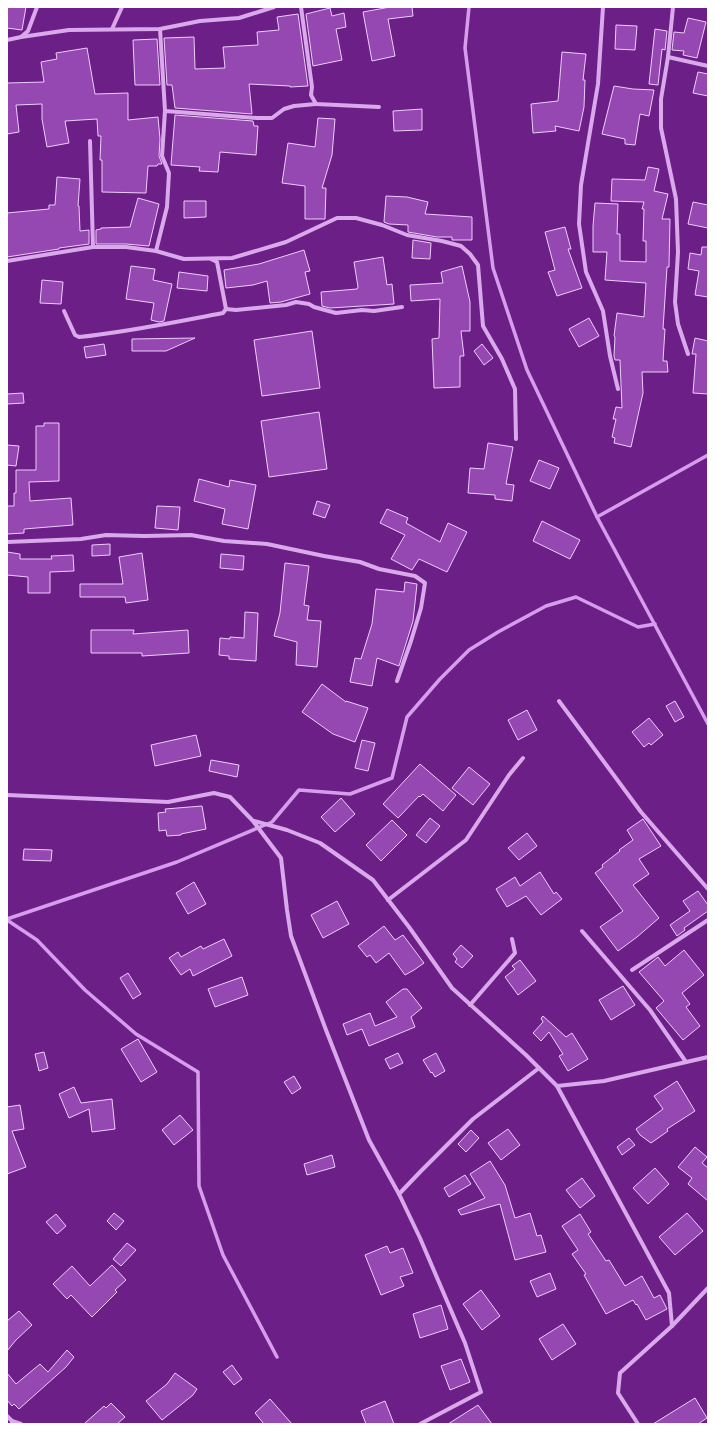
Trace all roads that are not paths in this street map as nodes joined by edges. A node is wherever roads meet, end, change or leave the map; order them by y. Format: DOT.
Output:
graph roads {
  1 [pos="37,7"];
  2 [pos="122,7"];
  3 [pos="274,7"];
  4 [pos="302,7"];
  5 [pos="603,7"];
  6 [pos="673,7"];
  7 [pos="112,29"];
  8 [pos="160,29"];
  9 [pos="21,37"];
  10 [pos="7,40"];
  11 [pos="668,57"];
  12 [pos="708,66"];
  13 [pos="316,104"];
  14 [pos="379,107"];
  15 [pos="165,111"];
  16 [pos="90,141"];
  17 [pos="93,247"];
  18 [pos="156,251"];
  19 [pos="210,259"];
  20 [pos="7,261"];
  21 [pos="402,307"];
  22 [pos="226,309"];
  23 [pos="64,311"];
  24 [pos="688,354"];
  25 [pos="618,389"];
  26 [pos="516,439"];
  27 [pos="7,542"];
  28 [pos="397,681"];
  29 [pos="559,701"];
  30 [pos="523,758"];
  31 [pos="7,794"];
  32 [pos="253,821"];
  33 [pos="708,889"];
  34 [pos="388,900"];
  35 [pos="708,920"];
  36 [pos="582,931"];
  37 [pos="512,939"];
  38 [pos="632,970"];
  39 [pos="470,1005"];
  40 [pos="708,1057"];
  41 [pos="686,1062"];
  42 [pos="539,1068"];
  43 [pos="557,1086"];
  44 [pos="399,1194"];
  45 [pos="708,1288"];
  46 [pos="672,1326"];
  47 [pos="7,1416"];
  48 [pos="12,1422"];
  49 [pos="21,1424"];
  50 [pos="420,1424"];
  51 [pos="638,1424"];
  1 -- 9 [label="street"];
  2 -- 7 [label="street"];
  3 -- 8 [label="street"];
  4 -- 13 [label="street"];
  5 -- 25 [label="street"];
  6 -- 11 [label="street"];
  7 -- 8 [label="street"];
  7 -- 9 [label="street"];
  8 -- 15 [label="street"];
  9 -- 10 [label="street"];
  11 -- 12 [label="street"];
  11 -- 24 [label="street"];
  13 -- 14 [label="street"];
  13 -- 15 [label="street"];
  15 -- 18 [label="street"];
  16 -- 17 [label="street"];
  17 -- 18 [label="street"];
  17 -- 20 [label="street"];
  18 -- 19 [label="street"];
  19 -- 22 [label="street"];
  19 -- 26 [label="street"];
  21 -- 22 [label="street"];
  22 -- 23 [label="street"];
  27 -- 28 [label="street"];
  29 -- 33 [label="street"];
  30 -- 34 [label="street"];
  31 -- 32 [label="street"];
  32 -- 34 [label="street"];
  32 -- 44 [label="street"];
  34 -- 39 [label="street"];
  35 -- 38 [label="street"];
  36 -- 41 [label="street"];
  37 -- 39 [label="street"];
  39 -- 42 [label="street"];
  40 -- 41 [label="street"];
  41 -- 43 [label="street"];
  42 -- 43 [label="street"];
  42 -- 44 [label="street"];
  43 -- 46 [label="street"];
  44 -- 50 [label="street"];
  45 -- 46 [label="street"];
  46 -- 51 [label="street"];
  47 -- 48 [label="street"];
  48 -- 49 [label="street"];
}
